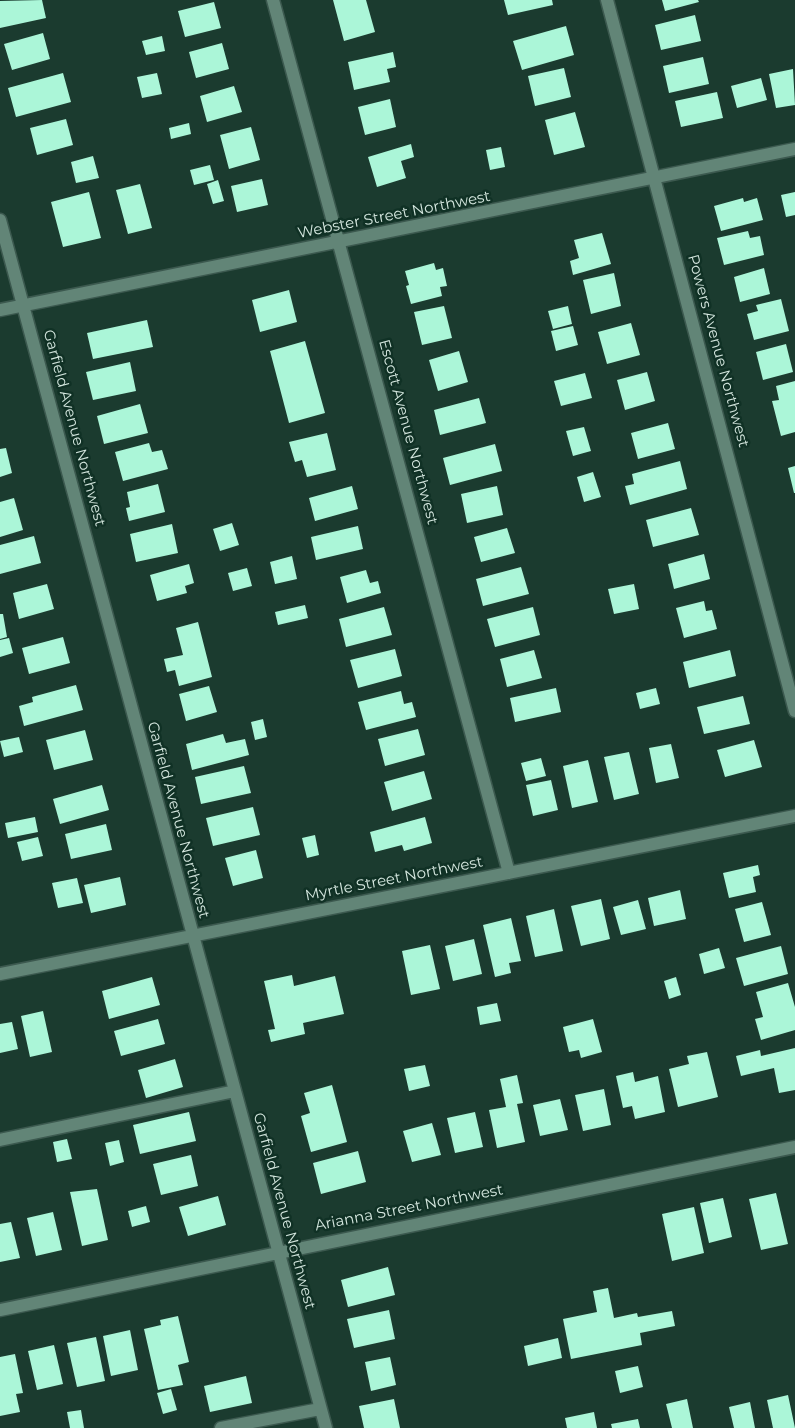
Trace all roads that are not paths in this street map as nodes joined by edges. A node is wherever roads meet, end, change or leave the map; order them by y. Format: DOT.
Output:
graph roads {
  1 [pos="274,0"];
  2 [pos="607,0"];
  3 [pos="795,149"];
  4 [pos="656,178"];
  5 [pos="0,220"];
  6 [pos="340,242"];
  7 [pos="24,306"];
  8 [pos="0,310"];
  9 [pos="795,711"];
  10 [pos="795,816"];
  11 [pos="510,873"];
  12 [pos="192,936"];
  13 [pos="0,974"];
  14 [pos="235,1091"];
  15 [pos="0,1140"];
  16 [pos="795,1147"];
  17 [pos="278,1251"];
  18 [pos="0,1310"];
  19 [pos="320,1409"];
  20 [pos="221,1428"];
  21 [pos="326,1428"];
  1 -- 6 [label="street, Escott Avenue Northwest"];
  2 -- 4 [label="street, Powers Avenue Northwest"];
  3 -- 4 [label="street, Webster Street Northwest"];
  4 -- 6 [label="street, Webster Street Northwest"];
  4 -- 9 [label="street, Powers Avenue Northwest"];
  5 -- 7 [label="street, Garfield Avenue Northwest"];
  6 -- 7 [label="street, Webster Street Northwest"];
  6 -- 11 [label="street, Escott Avenue Northwest"];
  7 -- 8 [label="street, Webster Street Northwest"];
  7 -- 12 [label="street, Garfield Avenue Northwest"];
  10 -- 11 [label="street, Myrtle Street Northwest"];
  11 -- 12 [label="street, Myrtle Street Northwest"];
  12 -- 13 [label="street, Myrtle Street Northwest"];
  12 -- 14 [label="street, Garfield Avenue Northwest"];
  14 -- 15 [label="street"];
  14 -- 17 [label="street, Garfield Avenue Northwest"];
  16 -- 17 [label="street, Arianna Street Northwest"];
  17 -- 18 [label="street, Arianna Street Northwest"];
  17 -- 19 [label="street, Garfield Avenue Northwest"];
  19 -- 20 [label="street"];
  19 -- 21 [label="street, Garfield Avenue Northwest"];
}
